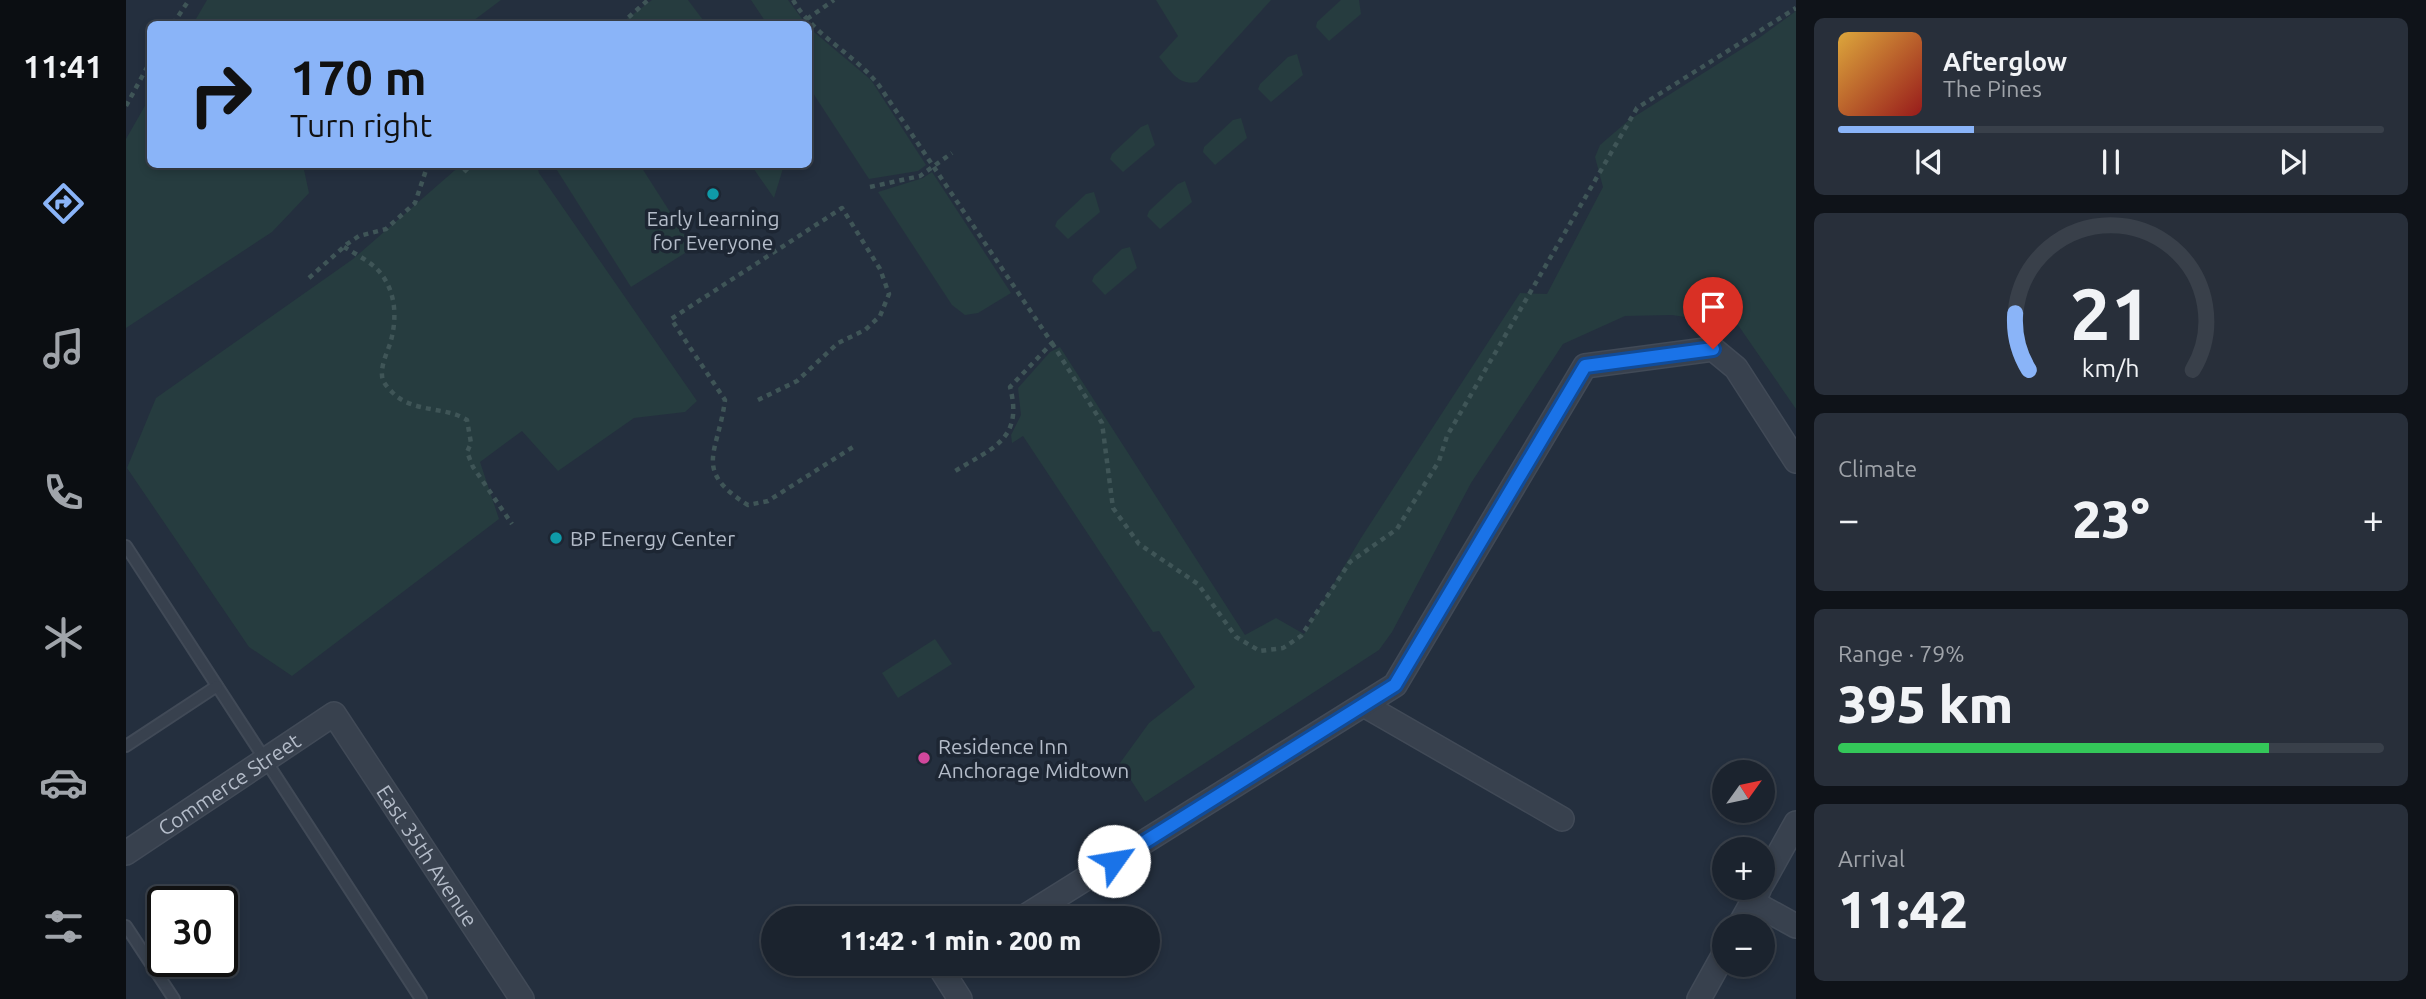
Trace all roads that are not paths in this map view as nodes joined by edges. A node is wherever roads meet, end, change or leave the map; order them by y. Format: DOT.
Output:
graph roads {
  1 [pos="1796,461"];
  2 [pos="126,546"];
  3 [pos="218,686"];
  4 [pos="1364,705"];
  5 [pos="334,714"];
  6 [pos="126,746"];
  7 [pos="266,760"];
  8 [pos="1562,819"];
  9 [pos="1796,823"];
  10 [pos="126,853"];
  11 [pos="1775,861"];
  12 [pos="1768,900"];
  13 [pos="1042,906"];
  14 [pos="1796,926"];
  15 [pos="128,932"];
  16 [pos="945,976"];
  17 [pos="1712,976"];
  18 [pos="174,999"];
  19 [pos="421,999"];
  20 [pos="522,999"];
  21 [pos="960,999"];
  22 [pos="1699,999"];
  1 -- 4 [label="street"];
  2 -- 3 [label="lane"];
  3 -- 6 [label="lane"];
  3 -- 7 [label="lane"];
  4 -- 8 [label="street"];
  4 -- 13 [label="street"];
  5 -- 7 [label="street, Commerce Street"];
  5 -- 20 [label="street, East 35th Avenue"];
  7 -- 10 [label="street, Commerce Street"];
  7 -- 19 [label="lane"];
  9 -- 11 [label="street"];
  12 -- 14 [label="street"];
  15 -- 18 [label="lane"];
  16 -- 21 [label="street"];
  17 -- 22 [label="street"];
}
